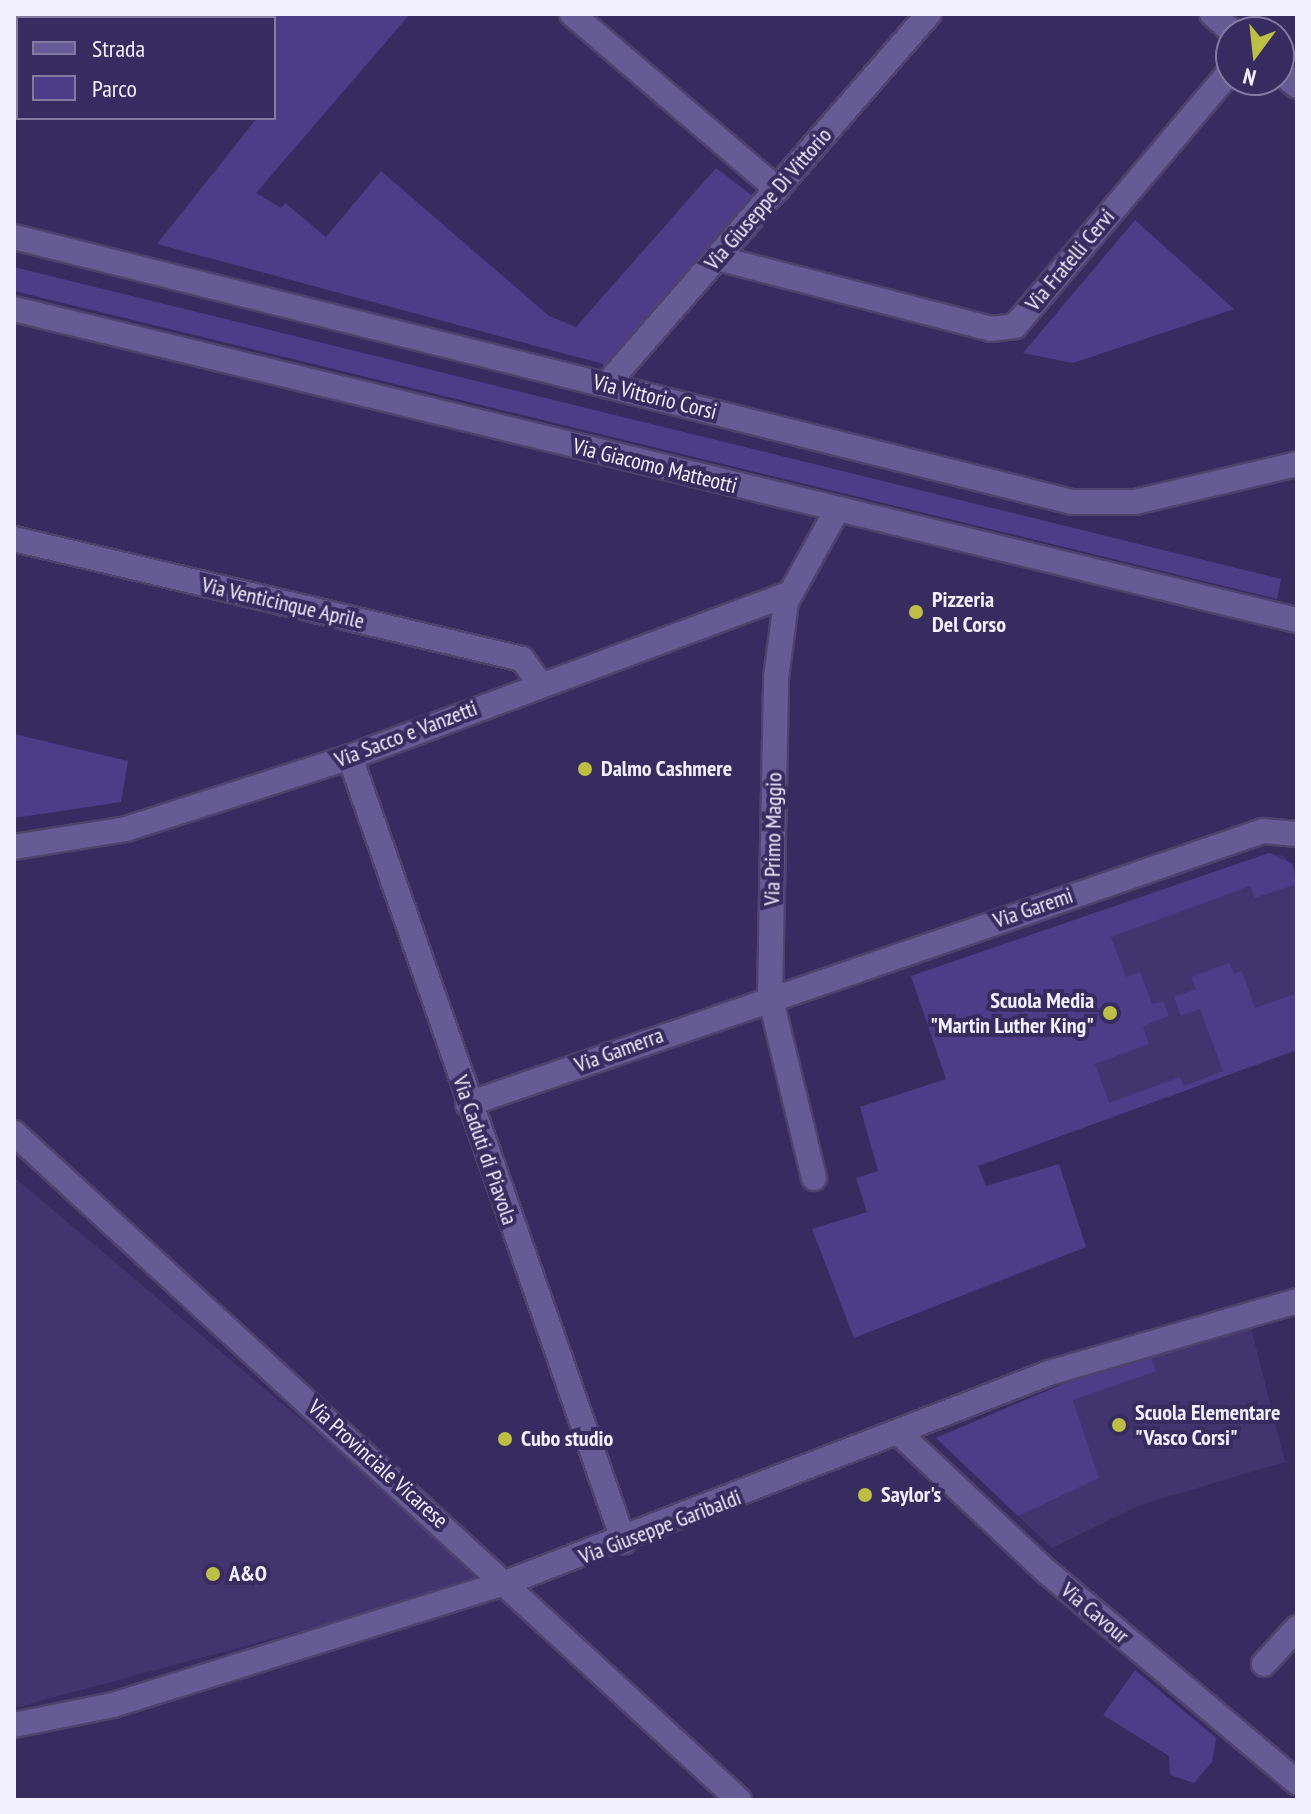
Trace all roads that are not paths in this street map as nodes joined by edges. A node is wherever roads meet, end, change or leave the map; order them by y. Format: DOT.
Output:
graph roads {
  1 [pos="572,14"];
  2 [pos="929,14"];
  3 [pos="1215,89"];
  4 [pos="777,189"];
  5 [pos="14,237"];
  6 [pos="717,258"];
  7 [pos="14,309"];
  8 [pos="607,384"];
  9 [pos="1297,464"];
  10 [pos="837,510"];
  11 [pos="14,539"];
  12 [pos="789,594"];
  13 [pos="1297,620"];
  14 [pos="540,684"];
  15 [pos="350,757"];
  16 [pos="1297,834"];
  17 [pos="14,847"];
  18 [pos="770,996"];
  19 [pos="468,1104"];
  20 [pos="14,1133"];
  21 [pos="814,1178"];
  22 [pos="1297,1301"];
  23 [pos="901,1435"];
  24 [pos="624,1542"];
  25 [pos="508,1582"];
  26 [pos="1297,1628"];
  27 [pos="1264,1664"];
  28 [pos="14,1725"];
  29 [pos="1297,1782"];
  30 [pos="739,1800"];
  1 -- 4 [label="street"];
  2 -- 4 [label="street, Via Giuseppe Di Vittorio"];
  3 -- 6 [label="street, Via Fratelli Cervi"];
  4 -- 6 [label="street, Via Giuseppe Di Vittorio"];
  5 -- 8 [label="street, Via Vittorio Corsi"];
  6 -- 8 [label="street, Via Giuseppe Di Vittorio"];
  7 -- 10 [label="street, Via Giacomo Matteotti"];
  8 -- 9 [label="street, Via Vittorio Corsi"];
  10 -- 12 [label="street, Via Primo Maggio"];
  10 -- 13 [label="street, Via Giacomo Matteotti"];
  11 -- 14 [label="street, Via Venticinque Aprile"];
  12 -- 14 [label="street, Via Sacco e Vanzetti"];
  12 -- 18 [label="street, Via Primo Maggio"];
  14 -- 15 [label="street, Via Sacco e Vanzetti"];
  15 -- 17 [label="street, Via Sacco e Vanzetti"];
  15 -- 19 [label="street, Via Caduti di Piavola"];
  16 -- 18 [label="street, Via Garemi"];
  18 -- 19 [label="street, Via Gamerra"];
  18 -- 21 [label="street, Via Primo Maggio"];
  19 -- 24 [label="street, Via Caduti di Piavola"];
  20 -- 25 [label="street, Via Provinciale Vicarese"];
  22 -- 23 [label="street, Via Giuseppe Garibaldi"];
  23 -- 24 [label="street, Via Giuseppe Garibaldi"];
  23 -- 29 [label="street, Via Cavour"];
  24 -- 25 [label="street, Via Giuseppe Garibaldi"];
  25 -- 28 [label="street, Via Giuseppe Garibaldi"];
  25 -- 30 [label="street, Via Provinciale Vicarese"];
  26 -- 27 [label="street"];
}
